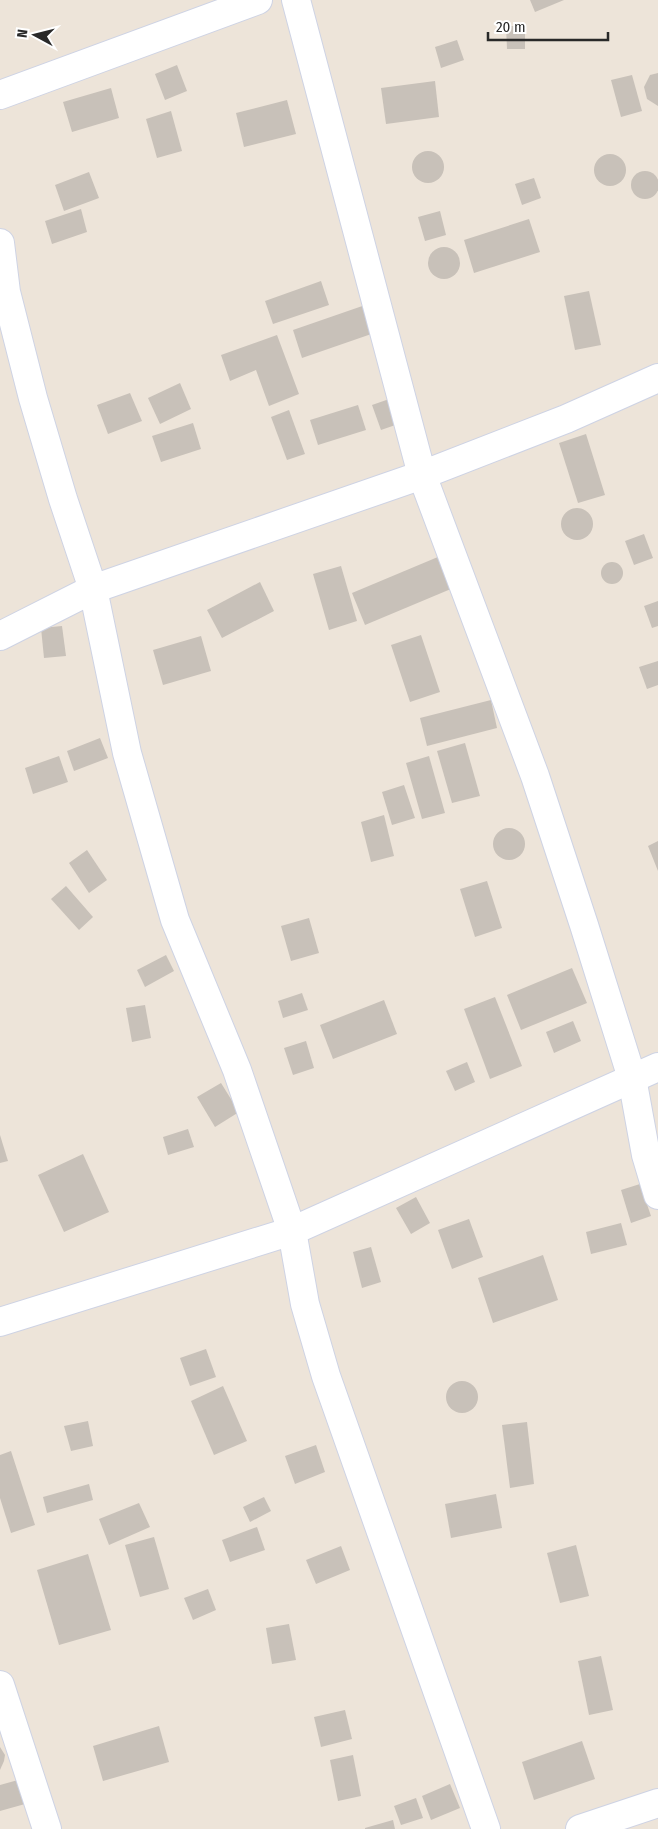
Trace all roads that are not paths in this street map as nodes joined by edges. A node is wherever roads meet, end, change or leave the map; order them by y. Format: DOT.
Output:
graph roads {
  1 [pos="258,0"];
  2 [pos="296,0"];
  3 [pos="0,95"];
  4 [pos="0,243"];
  5 [pos="658,378"];
  6 [pos="422,475"];
  7 [pos="93,589"];
  8 [pos="0,636"];
  9 [pos="658,1067"];
  10 [pos="632,1078"];
  11 [pos="658,1195"];
  12 [pos="292,1231"];
  13 [pos="0,1322"];
  14 [pos="0,1686"];
  15 [pos="658,1803"];
  16 [pos="47,1829"];
  17 [pos="486,1829"];
  18 [pos="580,1829"];
  1 -- 3 [label="street"];
  2 -- 6 [label="street"];
  4 -- 7 [label="street"];
  5 -- 6 [label="street"];
  6 -- 7 [label="street"];
  6 -- 10 [label="street"];
  7 -- 8 [label="street"];
  7 -- 12 [label="street"];
  9 -- 10 [label="street"];
  10 -- 11 [label="street"];
  10 -- 12 [label="street"];
  12 -- 13 [label="street"];
  12 -- 17 [label="street"];
  14 -- 16 [label="street"];
  15 -- 18 [label="street"];
}
